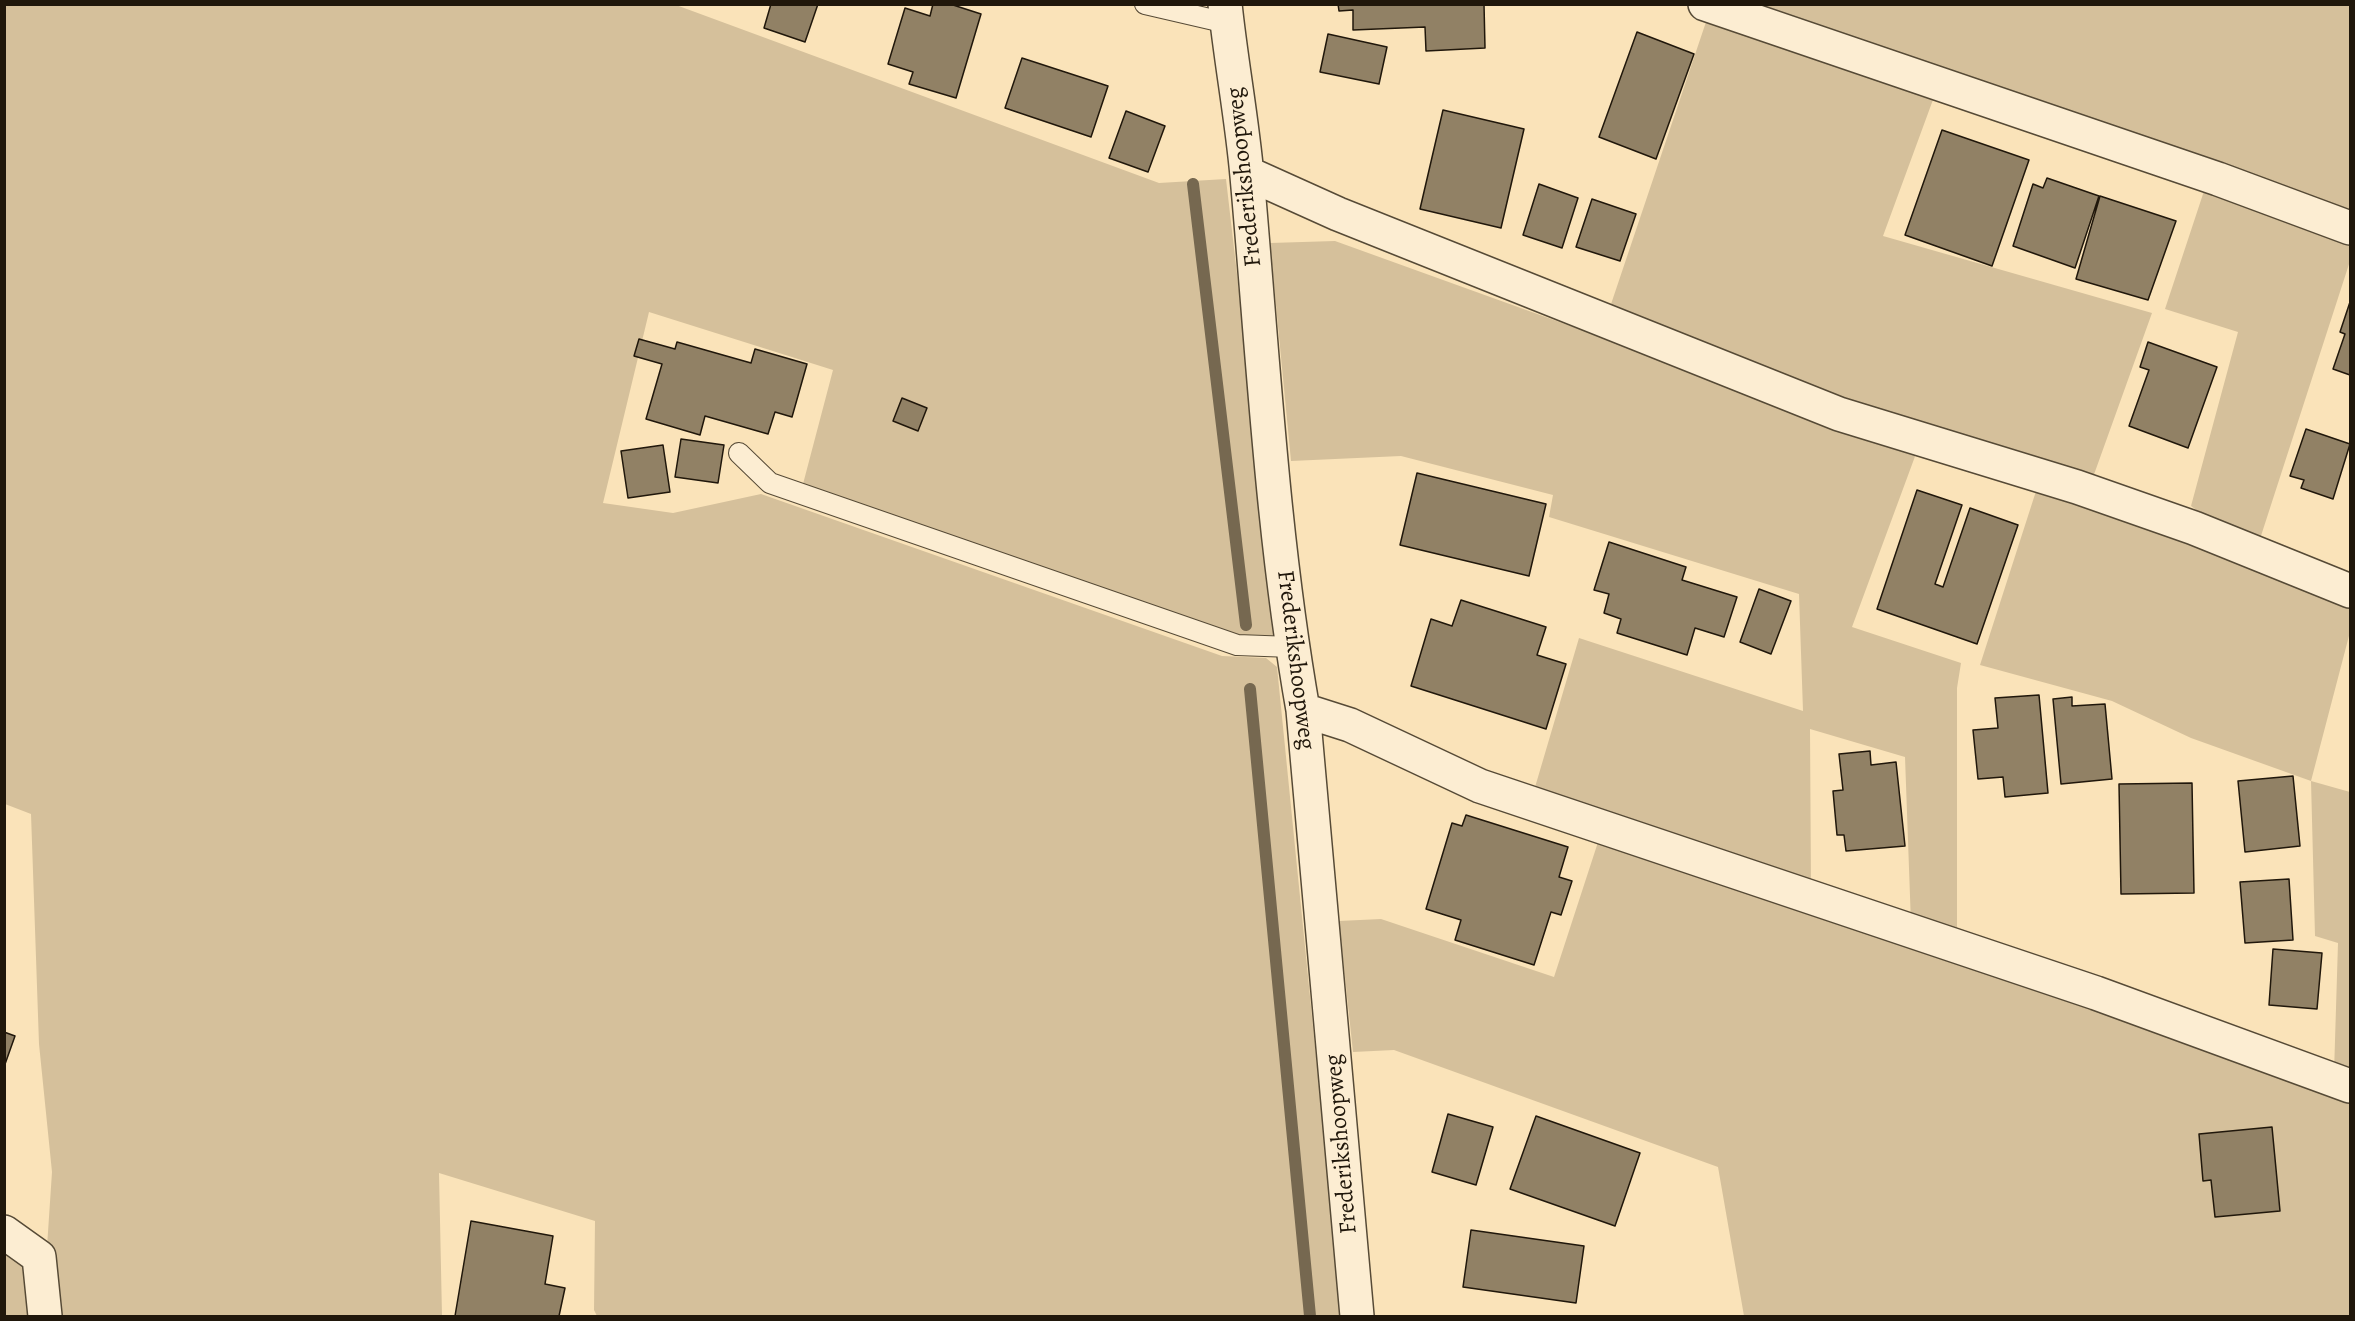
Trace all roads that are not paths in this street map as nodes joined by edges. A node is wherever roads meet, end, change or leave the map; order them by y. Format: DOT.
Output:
graph roads {
  1 [pos="1145,4"];
  2 [pos="1706,4"];
  3 [pos="1226,14"];
  4 [pos="1247,173"];
  5 [pos="2350,228"];
  6 [pos="739,453"];
  7 [pos="2350,591"];
  8 [pos="1292,647"];
  9 [pos="1303,710"];
  10 [pos="2350,1086"];
  11 [pos="4,1232"];
  12 [pos="45,1317"];
  13 [pos="1357,1317"];
  1 -- 3 [label="lane"];
  2 -- 5 [label="street"];
  3 -- 4 [label="street, Frederikshoopweg"];
  4 -- 7 [label="street"];
  4 -- 8 [label="street, Frederikshoopweg"];
  6 -- 8 [label="lane"];
  8 -- 9 [label="street, Frederikshoopweg"];
  9 -- 10 [label="street"];
  9 -- 13 [label="street, Frederikshoopweg"];
  11 -- 12 [label="street"];
}
